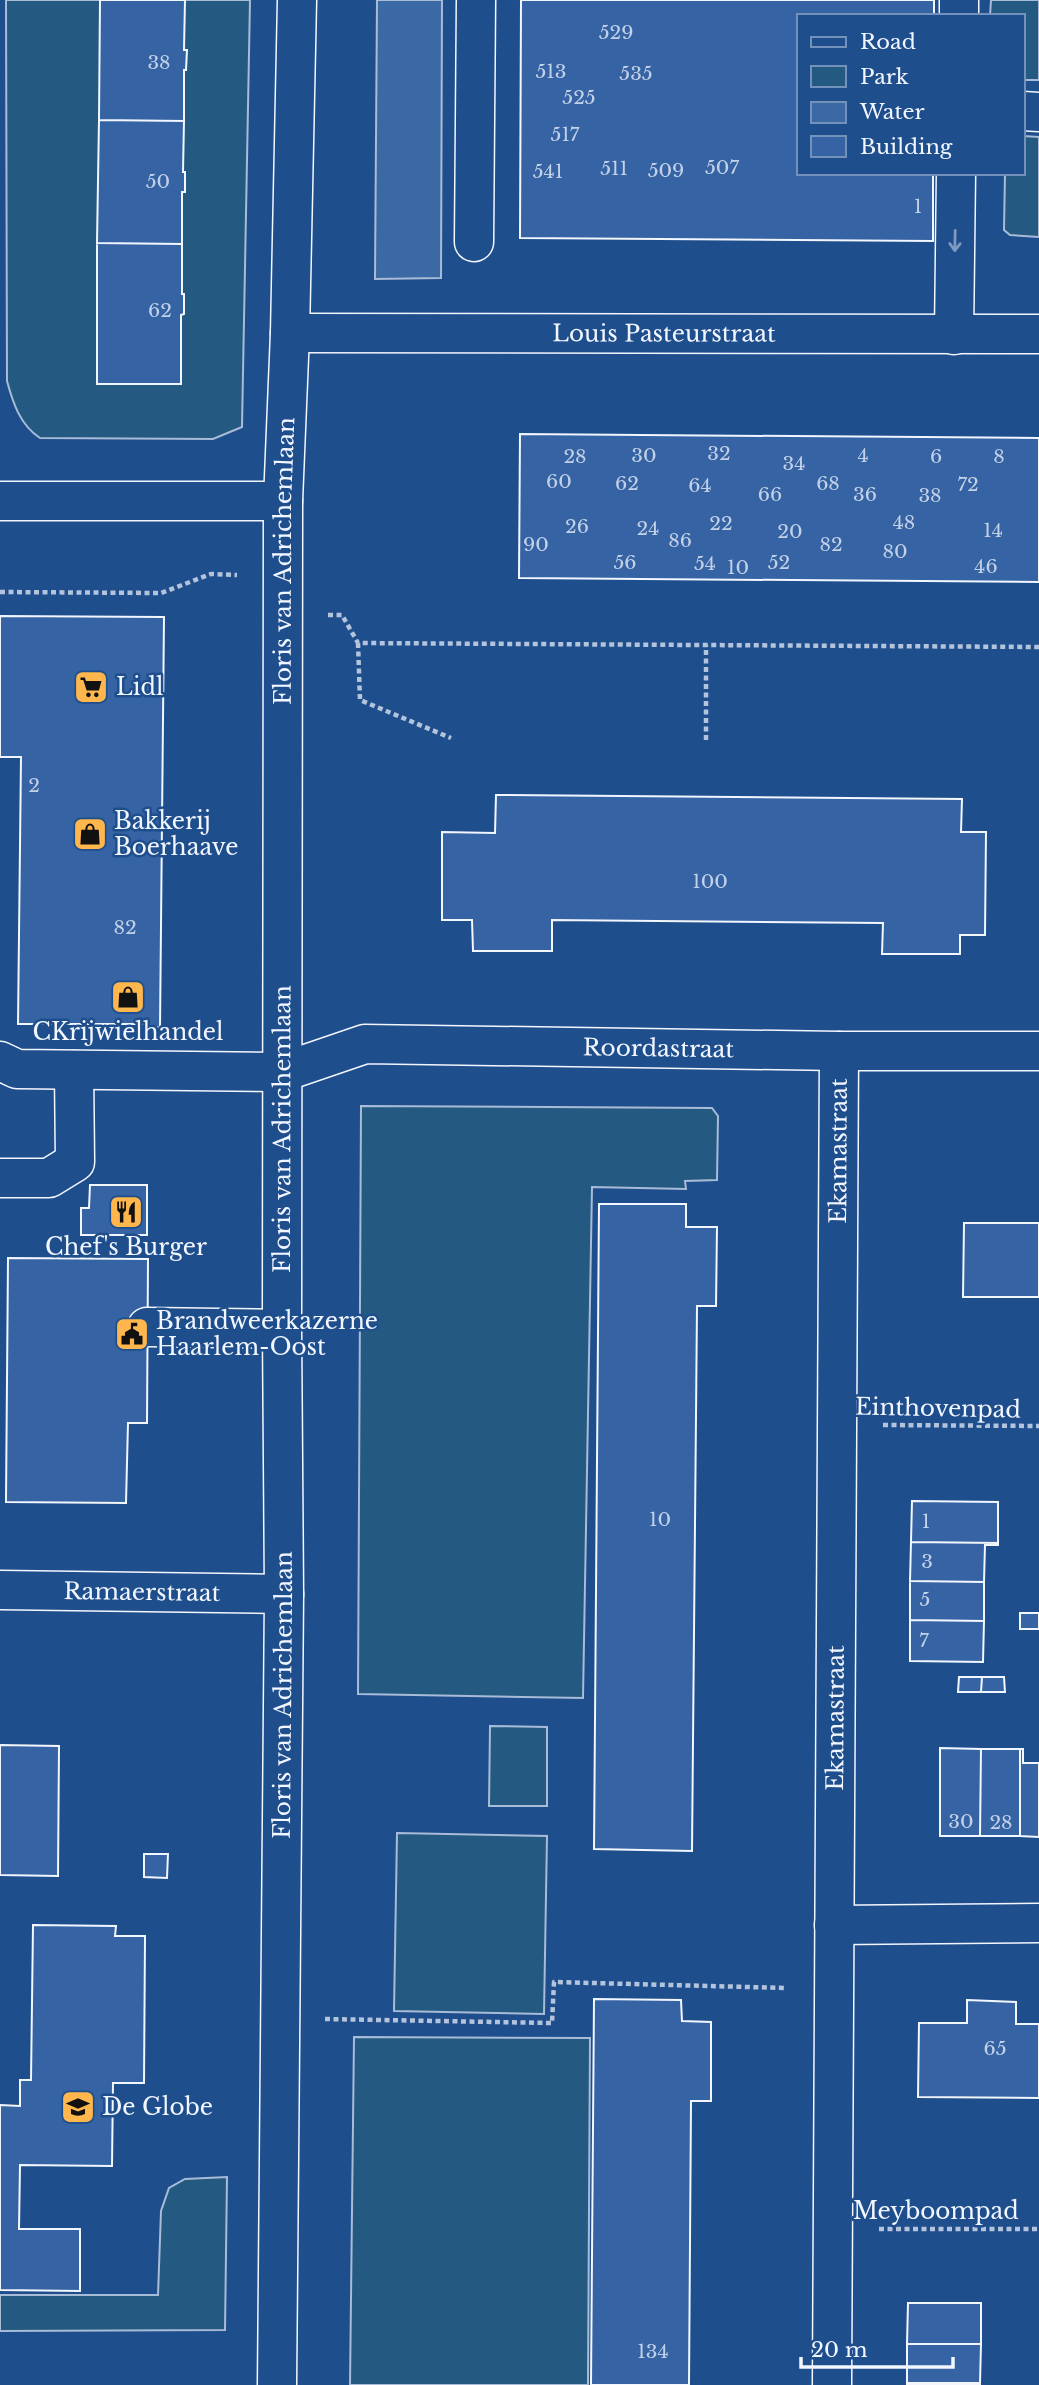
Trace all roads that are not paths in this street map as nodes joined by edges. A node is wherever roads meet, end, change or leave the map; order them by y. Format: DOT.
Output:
graph roads {
  1 [pos="297,0"];
  2 [pos="476,0"];
  3 [pos="956,175"];
  4 [pos="474,242"];
  5 [pos="290,333"];
  6 [pos="1039,334"];
  7 [pos="954,335"];
  8 [pos="0,501"];
  9 [pos="283,501"];
  10 [pos="839,1051"];
  11 [pos="1039,1051"];
  12 [pos="0,1060"];
  13 [pos="74,1070"];
  14 [pos="283,1072"];
  15 [pos="0,1178"];
  16 [pos="147,1327"];
  17 [pos="282,1329"];
  18 [pos="0,1590"];
  19 [pos="284,1594"];
  20 [pos="1039,1923"];
  21 [pos="834,1925"];
  22 [pos="276,2385"];
  23 [pos="832,2385"];
  1 -- 5 [label="street, Floris van Adrichemlaan"];
  2 -- 4 [label="street"];
  3 -- 7 [label="street, one-way"];
  5 -- 7 [label="street, Louis Pasteurstraat"];
  5 -- 9 [label="street, Floris van Adrichemlaan"];
  6 -- 7 [label="street, Louis Pasteurstraat"];
  8 -- 9 [label="street"];
  9 -- 14 [label="street, Floris van Adrichemlaan"];
  10 -- 11 [label="street, Roordastraat"];
  10 -- 14 [label="street, Roordastraat"];
  10 -- 21 [label="street, Ekamastraat"];
  12 -- 13 [label="street, Roordastraat"];
  13 -- 14 [label="street, Roordastraat"];
  13 -- 15 [label="street"];
  14 -- 17 [label="street, Floris van Adrichemlaan"];
  16 -- 17 [label="street"];
  17 -- 19 [label="street, Floris van Adrichemlaan"];
  18 -- 19 [label="street, Ramaerstraat"];
  19 -- 22 [label="street, Floris van Adrichemlaan"];
  20 -- 21 [label="street"];
  21 -- 23 [label="street, Ekamastraat"];
}
